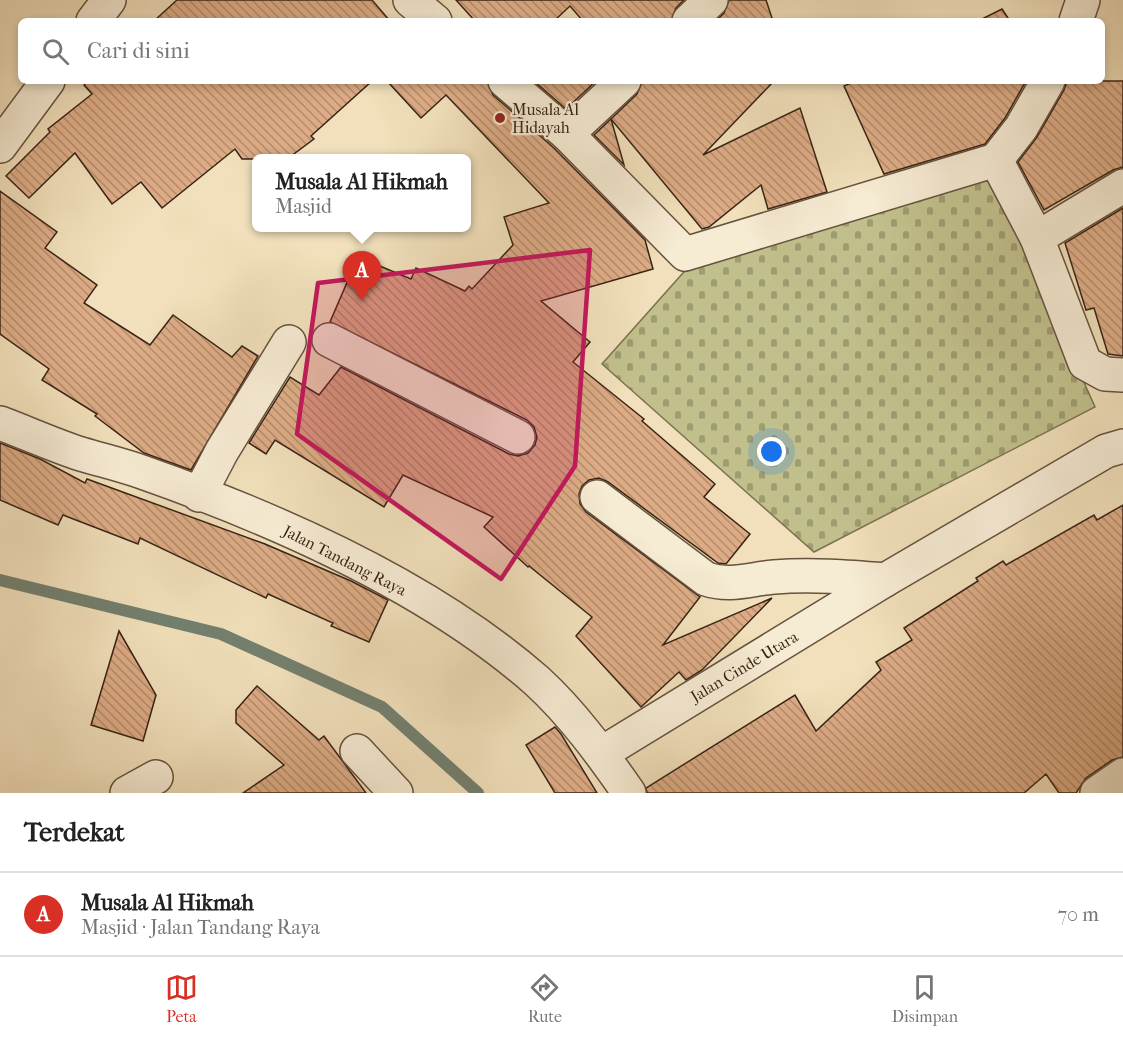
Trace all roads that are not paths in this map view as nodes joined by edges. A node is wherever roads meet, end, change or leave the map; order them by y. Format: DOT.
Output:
graph roads {
  1 [pos="109,0"];
  2 [pos="410,0"];
  3 [pos="711,0"];
  4 [pos="1083,0"];
  5 [pos="95,18"];
  6 [pos="431,18"];
  7 [pos="692,18"];
  8 [pos="1077,18"];
  9 [pos="46,84"];
  10 [pos="509,84"];
  11 [pos="621,84"];
  12 [pos="1046,84"];
  13 [pos="567,134"];
  14 [pos="0,146"];
  15 [pos="996,160"];
  16 [pos="1123,186"];
  17 [pos="1037,238"];
  18 [pos="329,340"];
  19 [pos="289,342"];
  20 [pos="1123,375"];
  21 [pos="0,423"];
  22 [pos="518,437"];
  23 [pos="1123,446"];
  24 [pos="199,495"];
  25 [pos="597,497"];
  26 [pos="885,580"];
  27 [pos="357,751"];
  28 [pos="602,753"];
  29 [pos="1123,775"];
  30 [pos="156,777"];
  31 [pos="127,793"];
  32 [pos="396,793"];
  33 [pos="629,793"];
  34 [pos="1097,793"];
  1 -- 5 [label="street"];
  2 -- 6 [label="street"];
  3 -- 7 [label="street"];
  4 -- 8 [label="street"];
  9 -- 14 [label="street"];
  10 -- 13 [label="street"];
  11 -- 13 [label="street"];
  12 -- 15 [label="street"];
  13 -- 15 [label="street"];
  15 -- 17 [label="street"];
  16 -- 17 [label="street"];
  17 -- 20 [label="street"];
  18 -- 22 [label="street"];
  19 -- 24 [label="street"];
  21 -- 24 [label="street, Jalan Tandang Raya"];
  23 -- 26 [label="street, Jalan Cinde Utara"];
  24 -- 28 [label="street, Jalan Tandang Raya"];
  25 -- 26 [label="street"];
  26 -- 28 [label="street, Jalan Cinde Utara"];
  27 -- 32 [label="street"];
  28 -- 33 [label="street, Jalan Tandang Raya"];
  29 -- 34 [label="street"];
  30 -- 31 [label="street"];
}
